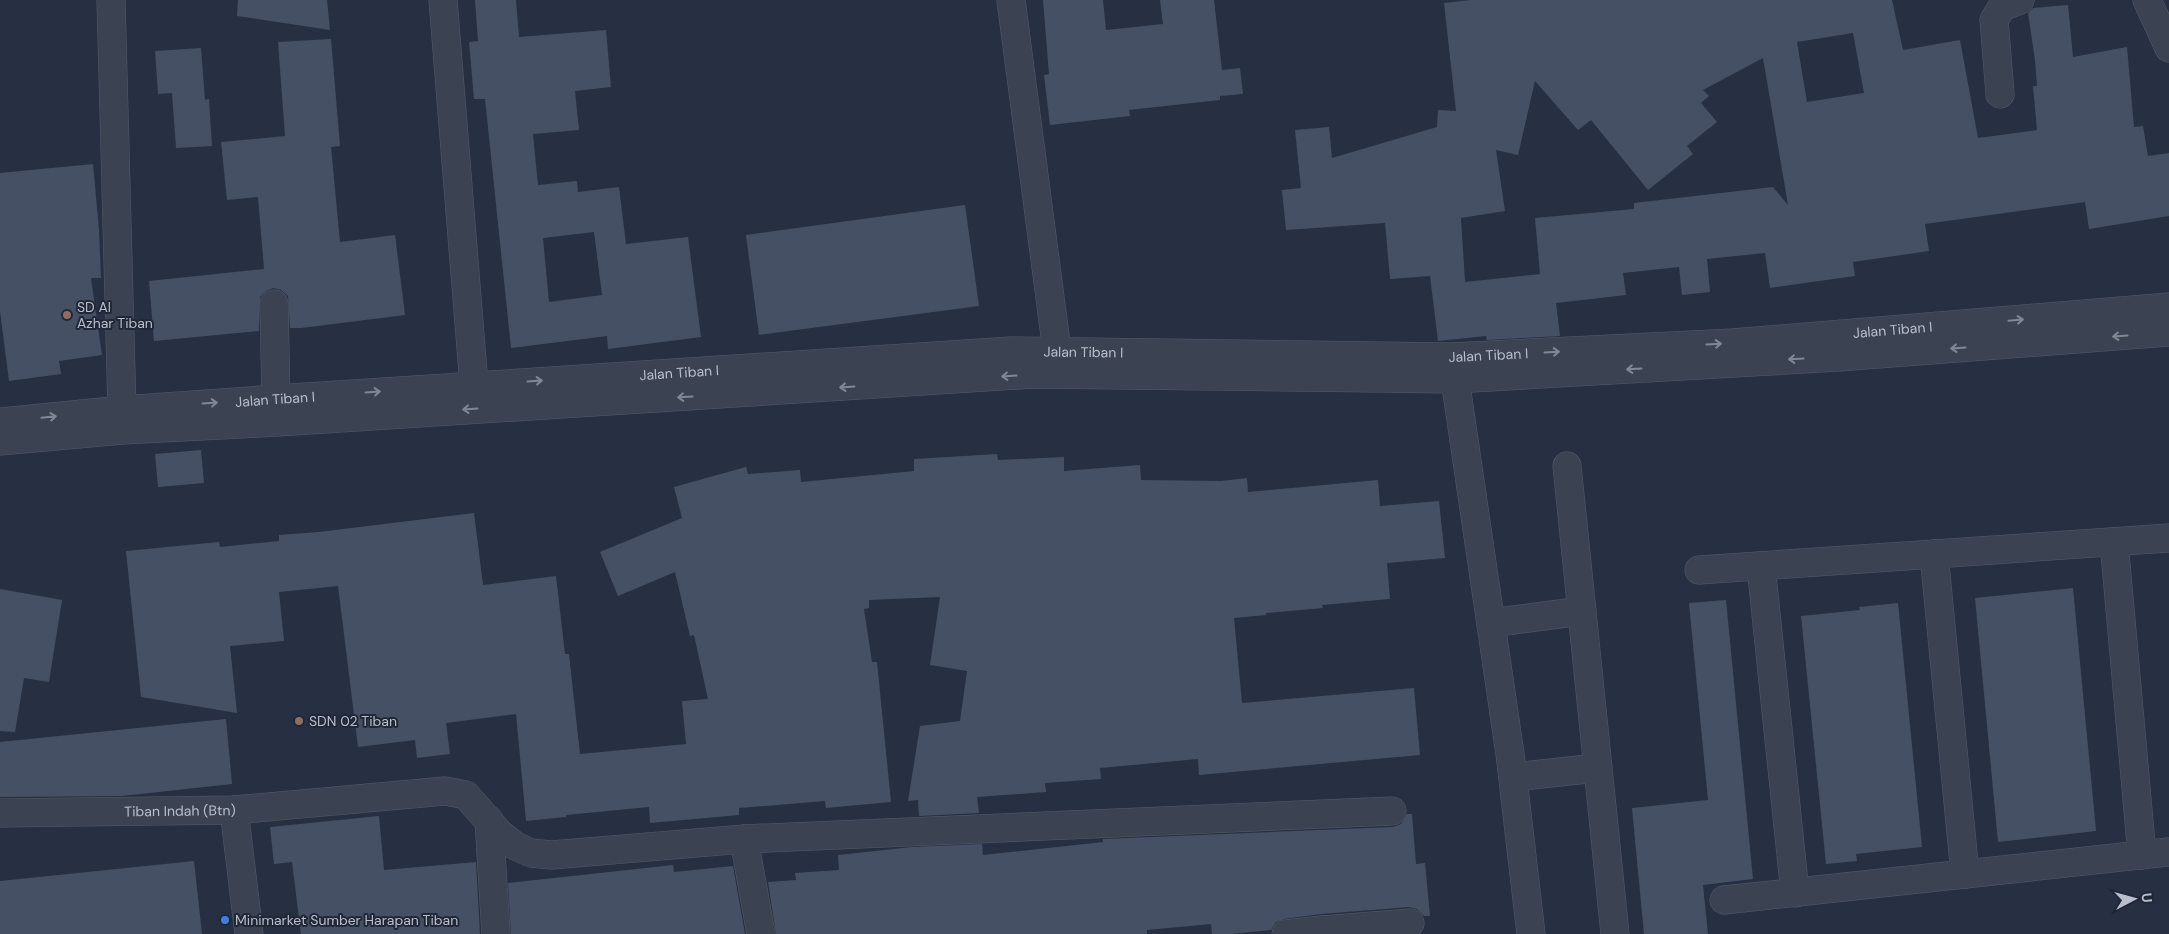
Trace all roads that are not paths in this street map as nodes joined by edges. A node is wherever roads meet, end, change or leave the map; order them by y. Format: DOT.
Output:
graph roads {
  1 [pos="111,0"];
  2 [pos="443,0"];
  3 [pos="1011,0"];
  4 [pos="2020,0"];
  5 [pos="2147,0"];
  6 [pos="2169,48"];
  7 [pos="2000,94"];
  8 [pos="274,304"];
  9 [pos="2169,307"];
  10 [pos="2169,332"];
  11 [pos="1057,351"];
  12 [pos="1455,379"];
  13 [pos="474,385"];
  14 [pos="276,399"];
  15 [pos="122,410"];
  16 [pos="0,422"];
  17 [pos="0,441"];
  18 [pos="1567,466"];
  19 [pos="2169,538"];
  20 [pos="2114,542"];
  21 [pos="1934,554"];
  22 [pos="1762,566"];
  23 [pos="1699,570"];
  24 [pos="1582,611"];
  25 [pos="1491,623"];
  26 [pos="1598,768"];
  27 [pos="1513,778"];
  28 [pos="234,810"];
  29 [pos="1392,811"];
  30 [pos="0,813"];
  31 [pos="489,820"];
  32 [pos="744,839"];
  33 [pos="2169,852"];
  34 [pos="2142,855"];
  35 [pos="1965,874"];
  36 [pos="1795,893"];
  37 [pos="1724,900"];
  38 [pos="1410,923"];
  39 [pos="1323,932"];
  40 [pos="249,934"];
  41 [pos="496,934"];
  42 [pos="760,934"];
  43 [pos="1286,934"];
  44 [pos="1531,934"];
  45 [pos="1615,934"];
  1 -- 15 [label="street"];
  2 -- 13 [label="street"];
  3 -- 11 [label="street"];
  4 -- 7 [label="street"];
  5 -- 6 [label="street"];
  8 -- 14 [label="street"];
  11 -- 9 [label="street, Jalan Tiban I, one-way"];
  10 -- 12 [label="street, Jalan Tiban I, one-way"];
  13 -- 11 [label="street, Jalan Tiban I, one-way"];
  12 -- 17 [label="street, Jalan Tiban I, one-way"];
  12 -- 25 [label="street"];
  14 -- 13 [label="street, Jalan Tiban I, one-way"];
  15 -- 14 [label="street, Jalan Tiban I, one-way"];
  16 -- 15 [label="street, Jalan Tiban I, one-way"];
  18 -- 24 [label="street"];
  19 -- 20 [label="street"];
  20 -- 21 [label="street"];
  20 -- 34 [label="street"];
  21 -- 22 [label="street"];
  21 -- 35 [label="street"];
  22 -- 23 [label="street"];
  22 -- 36 [label="street"];
  24 -- 25 [label="street"];
  24 -- 26 [label="street"];
  25 -- 27 [label="street"];
  26 -- 27 [label="street"];
  26 -- 45 [label="street"];
  27 -- 44 [label="street"];
  28 -- 30 [label="street, Tiban Indah (Btn)"];
  28 -- 31 [label="street"];
  28 -- 40 [label="street, Tiban Indah (Btn)"];
  29 -- 32 [label="street"];
  31 -- 32 [label="street"];
  31 -- 41 [label="street"];
  32 -- 42 [label="street"];
  33 -- 34 [label="street"];
  34 -- 35 [label="street"];
  35 -- 36 [label="street"];
  36 -- 37 [label="street"];
  38 -- 39 [label="street"];
  39 -- 43 [label="street"];
}
